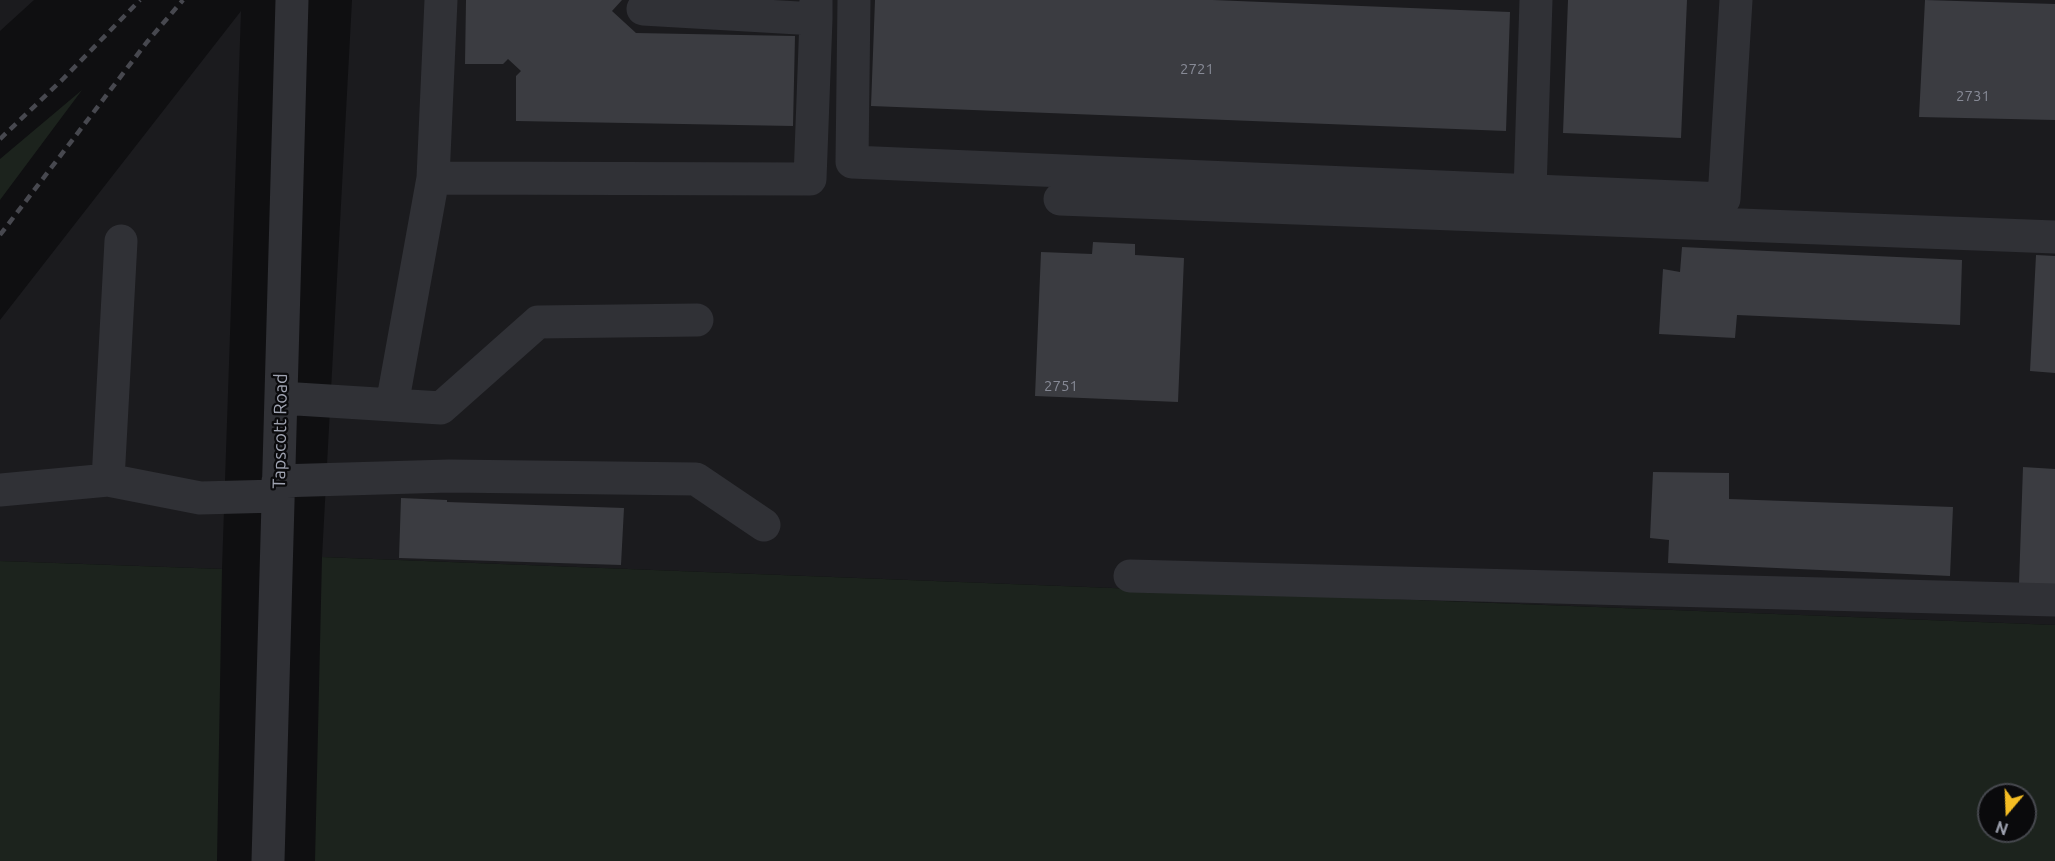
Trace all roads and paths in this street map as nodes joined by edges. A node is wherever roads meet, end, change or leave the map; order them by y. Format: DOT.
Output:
graph roads {
  1 [pos="292,0"];
  2 [pos="441,0"];
  3 [pos="854,0"];
  4 [pos="1536,0"];
  5 [pos="1736,0"];
  6 [pos="643,9"];
  7 [pos="816,9"];
  8 [pos="433,178"];
  9 [pos="1530,191"];
  10 [pos="1059,199"];
  11 [pos="2055,237"];
  12 [pos="121,241"];
  13 [pos="697,320"];
  14 [pos="280,398"];
  15 [pos="392,405"];
  16 [pos="108,480"];
  17 [pos="278,489"];
  18 [pos="0,490"];
  19 [pos="764,525"];
  20 [pos="1130,576"];
  21 [pos="2055,600"];
  22 [pos="268,861"];
  1 -- 14 [label="street, Tapscott Road"];
  2 -- 8 [label="street"];
  3 -- 9 [label="street"];
  4 -- 9 [label="street"];
  5 -- 9 [label="street"];
  6 -- 7 [label="street"];
  7 -- 8 [label="street"];
  8 -- 15 [label="street"];
  10 -- 11 [label="street"];
  12 -- 16 [label="street"];
  13 -- 15 [label="street"];
  14 -- 15 [label="street"];
  14 -- 17 [label="street, Tapscott Road"];
  16 -- 17 [label="street"];
  16 -- 18 [label="street"];
  17 -- 19 [label="street"];
  17 -- 22 [label="street, Tapscott Road"];
  20 -- 21 [label="street"];
}
